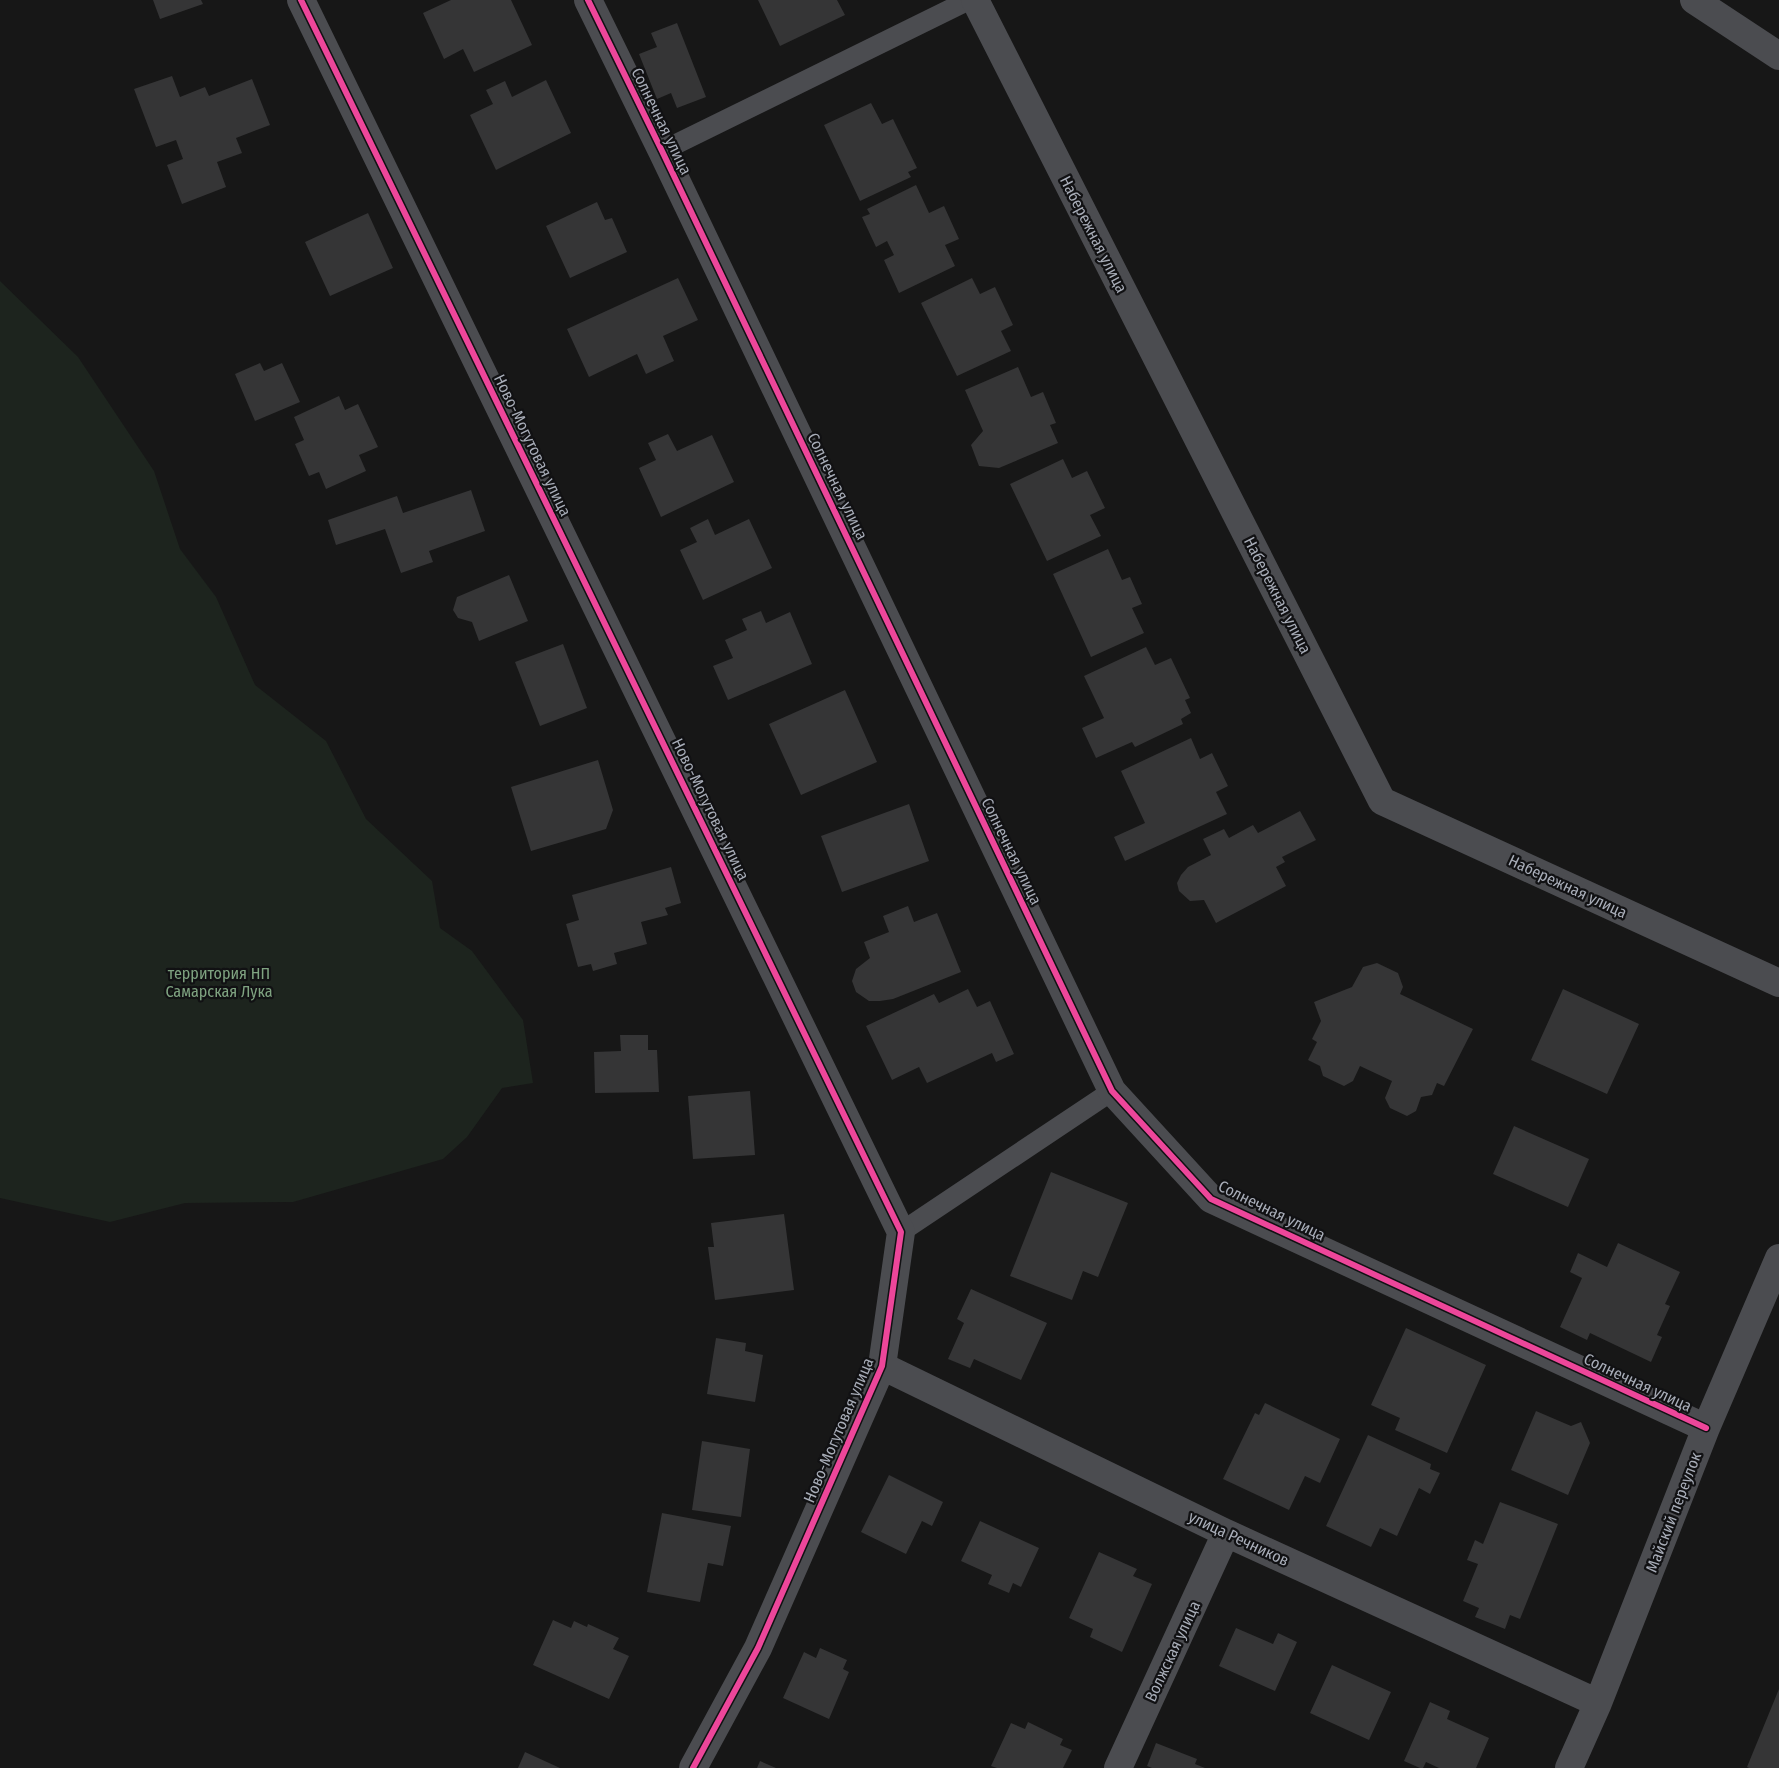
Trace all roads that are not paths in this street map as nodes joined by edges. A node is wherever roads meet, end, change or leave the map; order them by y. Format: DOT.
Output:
graph roads {
  1 [pos="301,0"];
  2 [pos="588,0"];
  3 [pos="969,0"];
  4 [pos="975,0"];
  5 [pos="1694,0"];
  6 [pos="1779,56"];
  7 [pos="662,151"];
  8 [pos="1779,982"];
  9 [pos="1112,1091"];
  10 [pos="901,1232"];
  11 [pos="1779,1258"];
  12 [pos="882,1366"];
  13 [pos="1706,1428"];
  14 [pos="1226,1533"];
  15 [pos="1598,1703"];
  16 [pos="693,1768"];
  17 [pos="1118,1768"];
  18 [pos="1570,1768"];
  1 -- 10 [label="street, Ново-Могутовая улица"];
  2 -- 7 [label="street, Солнечная улица"];
  3 -- 7 [label="lane"];
  4 -- 8 [label="street, Набережная улица"];
  5 -- 6 [label="street"];
  7 -- 9 [label="street, Солнечная улица"];
  9 -- 10 [label="lane"];
  9 -- 13 [label="street, Солнечная улица"];
  10 -- 12 [label="street, Ново-Могутовая улица"];
  11 -- 13 [label="street, Майский переулок"];
  12 -- 14 [label="street, улица Речников"];
  12 -- 16 [label="street, Ново-Могутовая улица"];
  13 -- 15 [label="street, Майский переулок"];
  14 -- 15 [label="street, улица Речников"];
  14 -- 17 [label="street, Волжская улица"];
  15 -- 18 [label="street, Майский переулок"];
}
